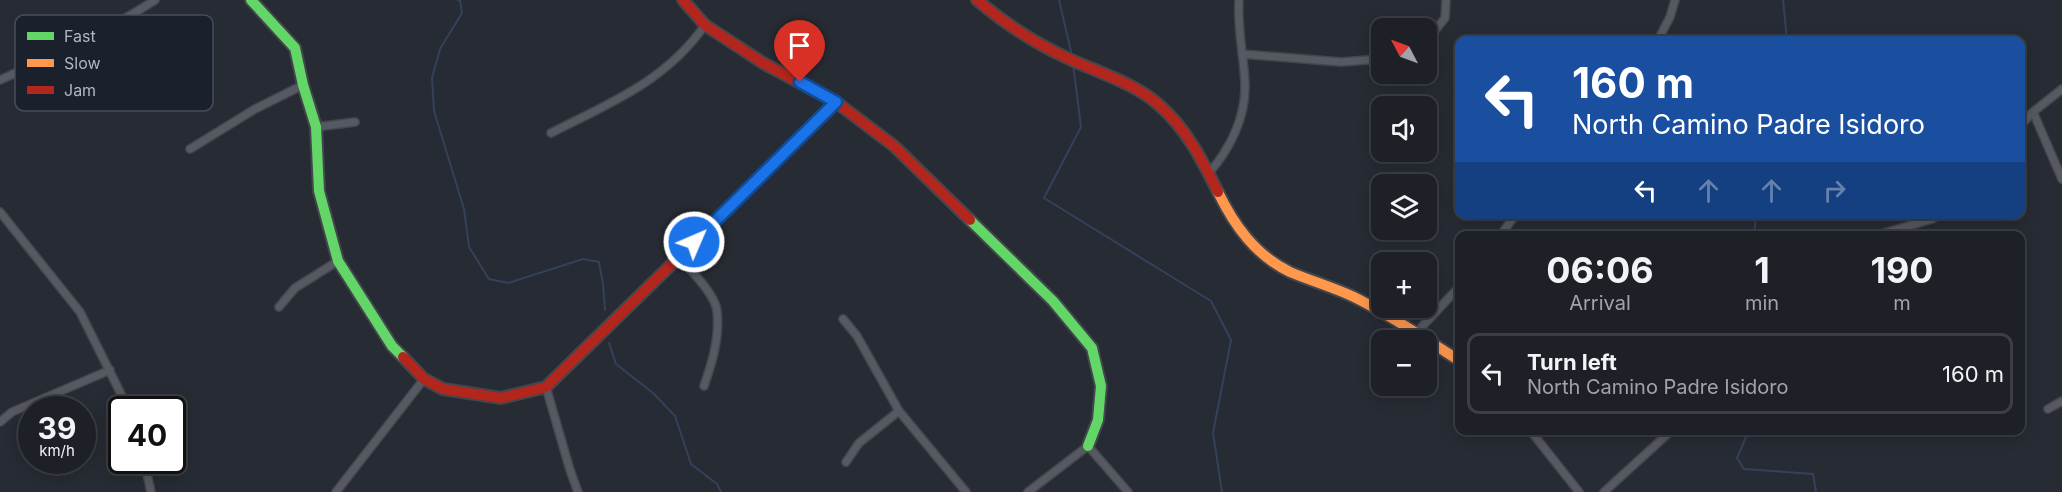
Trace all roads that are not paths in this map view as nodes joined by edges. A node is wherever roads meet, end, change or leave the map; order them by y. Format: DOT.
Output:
graph roads {
  1 [pos="155,0"];
  2 [pos="251,0"];
  3 [pos="683,0"];
  4 [pos="977,0"];
  5 [pos="1239,0"];
  6 [pos="1446,0"];
  7 [pos="1675,0"];
  8 [pos="132,15"];
  9 [pos="705,25"];
  10 [pos="1437,28"];
  11 [pos="1660,36"];
  12 [pos="1242,54"];
  13 [pos="1371,60"];
  14 [pos="15,73"];
  15 [pos="0,80"];
  16 [pos="303,86"];
  17 [pos="2062,89"];
  18 [pos="836,102"];
  19 [pos="2033,112"];
  20 [pos="2025,121"];
  21 [pos="355,122"];
  22 [pos="316,127"];
  23 [pos="551,133"];
  24 [pos="190,149"];
  25 [pos="1209,173"];
  26 [pos="2062,179"];
  27 [pos="1,214"];
  28 [pos="1932,219"];
  29 [pos="1891,231"];
  30 [pos="679,258"];
  31 [pos="338,261"];
  32 [pos="1455,291"];
  33 [pos="279,307"];
  34 [pos="843,319"];
  35 [pos="1411,330"];
  36 [pos="1419,330"];
  37 [pos="1437,346"];
  38 [pos="1455,358"];
  39 [pos="110,370"];
  40 [pos="424,379"];
  41 [pos="704,386"];
  42 [pos="546,387"];
  43 [pos="122,396"];
  44 [pos="2062,401"];
  45 [pos="2048,409"];
  46 [pos="899,411"];
  47 [pos="0,422"];
  48 [pos="1534,435"];
  49 [pos="1667,435"];
  50 [pos="1088,447"];
  51 [pos="846,462"];
  52 [pos="147,474"];
  53 [pos="151,492"];
  54 [pos="336,492"];
  55 [pos="578,492"];
  56 [pos="966,492"];
  57 [pos="1028,492"];
  58 [pos="1128,492"];
  59 [pos="1579,492"];
  60 [pos="1604,492"];
  1 -- 8 [label="street"];
  2 -- 16 [label="street"];
  3 -- 9 [label="street"];
  4 -- 25 [label="street"];
  5 -- 12 [label="street"];
  6 -- 10 [label="street"];
  7 -- 11 [label="street"];
  9 -- 18 [label="street"];
  9 -- 23 [label="street"];
  12 -- 13 [label="street"];
  12 -- 25 [label="street"];
  14 -- 15 [label="street"];
  16 -- 22 [label="street"];
  16 -- 24 [label="street"];
  17 -- 19 [label="street"];
  18 -- 30 [label="street"];
  18 -- 50 [label="street"];
  19 -- 20 [label="street"];
  19 -- 26 [label="street"];
  21 -- 22 [label="street"];
  22 -- 31 [label="street"];
  25 -- 35 [label="street"];
  27 -- 39 [label="street"];
  28 -- 29 [label="street"];
  30 -- 41 [label="street"];
  30 -- 42 [label="street"];
  31 -- 33 [label="street"];
  31 -- 40 [label="street"];
  32 -- 36 [label="street"];
  34 -- 46 [label="street"];
  37 -- 38 [label="street"];
  39 -- 43 [label="street"];
  39 -- 47 [label="street"];
  40 -- 42 [label="street"];
  40 -- 54 [label="street"];
  42 -- 55 [label="street"];
  44 -- 45 [label="street"];
  46 -- 51 [label="street"];
  46 -- 56 [label="street"];
  48 -- 59 [label="street"];
  49 -- 60 [label="street"];
  50 -- 57 [label="street"];
  50 -- 58 [label="street"];
  52 -- 53 [label="street"];
}
